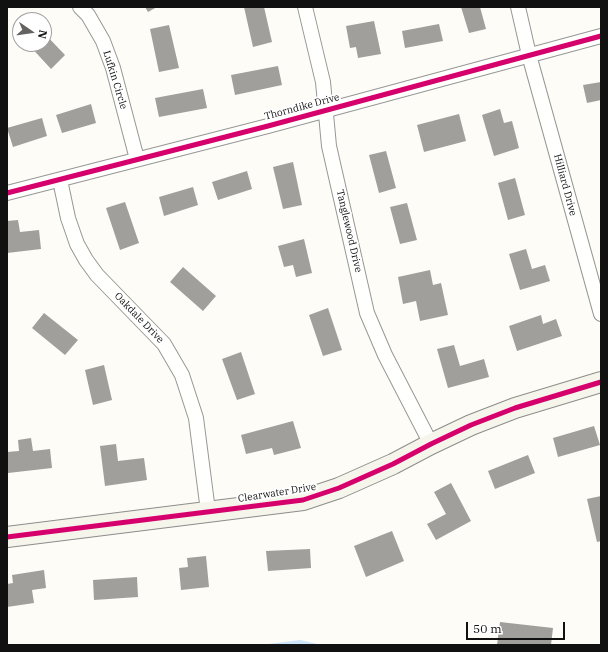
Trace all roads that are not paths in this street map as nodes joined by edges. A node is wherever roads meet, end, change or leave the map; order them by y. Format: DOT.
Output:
graph roads {
  1 [pos="80,7"];
  2 [pos="304,7"];
  3 [pos="518,7"];
  4 [pos="601,36"];
  5 [pos="529,55"];
  6 [pos="326,110"];
  7 [pos="137,159"];
  8 [pos="60,180"];
  9 [pos="7,193"];
  10 [pos="601,314"];
  11 [pos="601,382"];
  12 [pos="431,444"];
  13 [pos="208,511"];
  14 [pos="7,538"];
  1 -- 7 [label="street, Lufkin Circle"];
  2 -- 6 [label="street, Tanglewood Drive"];
  3 -- 5 [label="street, Hilliard Drive"];
  4 -- 5 [label="street, Thorndike Drive"];
  5 -- 6 [label="street, Thorndike Drive"];
  5 -- 10 [label="street, Hilliard Drive"];
  6 -- 7 [label="street, Thorndike Drive"];
  6 -- 12 [label="street, Tanglewood Drive"];
  7 -- 8 [label="street, Thorndike Drive"];
  8 -- 9 [label="street, Thorndike Drive"];
  8 -- 13 [label="street, Oakdale Drive"];
  11 -- 12 [label="street, Clearwater Drive"];
  12 -- 13 [label="street, Clearwater Drive"];
  13 -- 14 [label="street, Clearwater Drive"];
}
